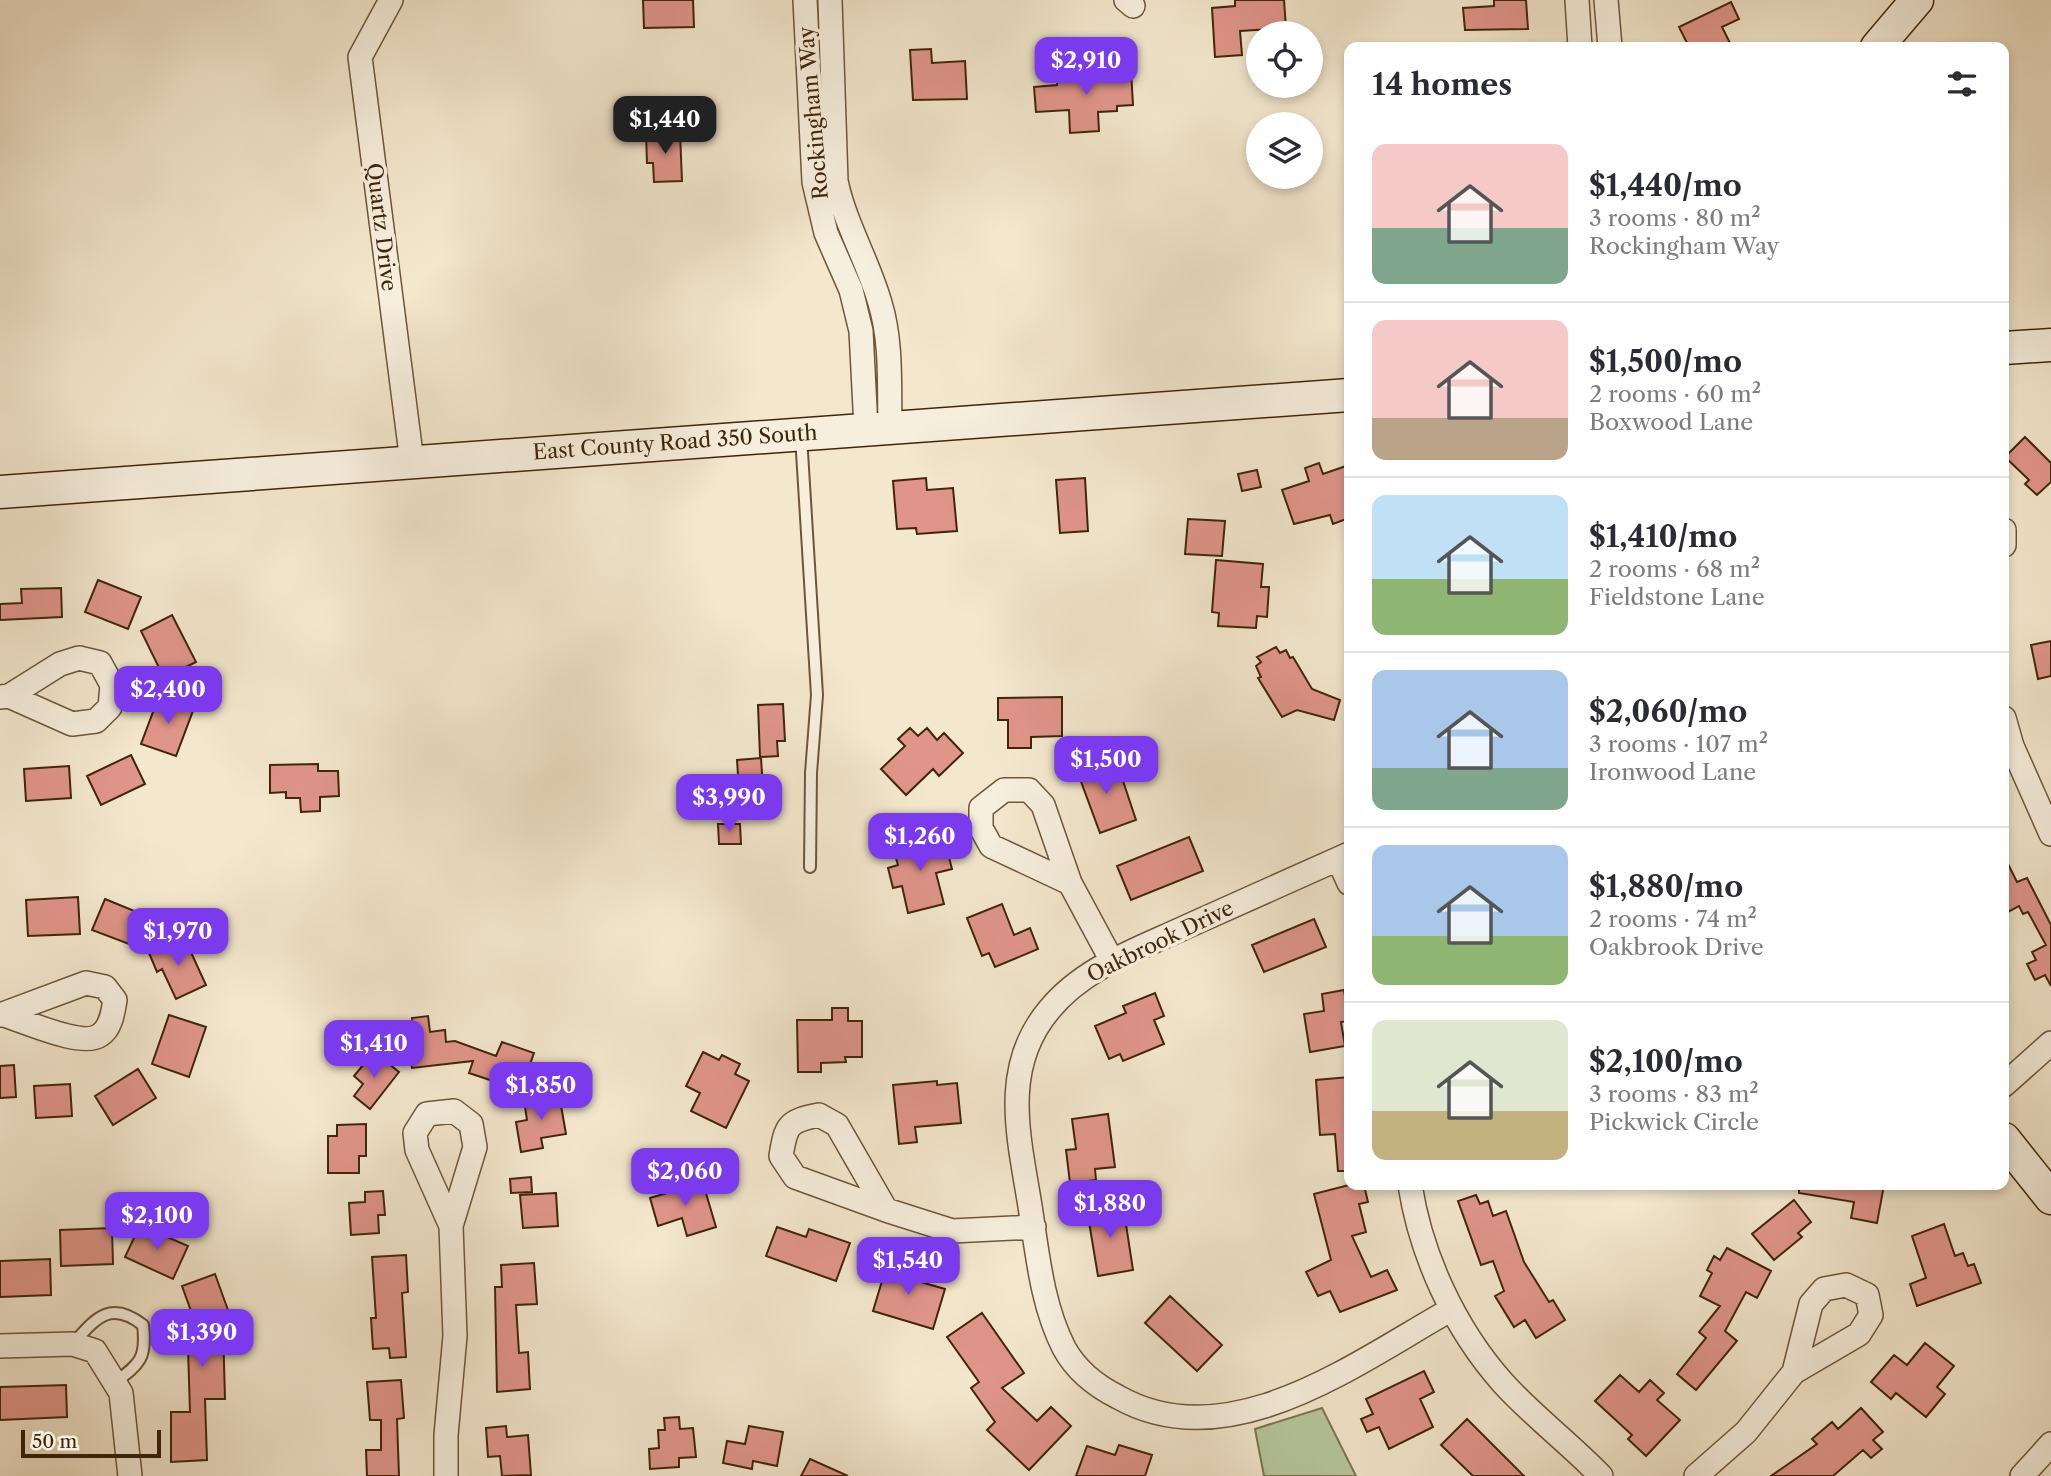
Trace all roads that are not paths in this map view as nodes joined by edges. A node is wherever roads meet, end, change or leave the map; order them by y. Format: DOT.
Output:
graph roads {
  1 [pos="391,0"];
  2 [pos="805,0"];
  3 [pos="830,0"];
  4 [pos="1577,0"];
  5 [pos="1606,0"];
  6 [pos="1917,0"];
  7 [pos="1580,42"];
  8 [pos="1606,42"];
  9 [pos="1881,42"];
  10 [pos="829,201"];
  11 [pos="2051,345"];
  12 [pos="2009,348"];
  13 [pos="1344,395"];
  14 [pos="878,428"];
  15 [pos="801,433"];
  16 [pos="412,462"];
  17 [pos="0,492"];
  18 [pos="2009,736"];
  19 [pos="2051,834"];
  20 [pos="1344,857"];
  21 [pos="810,867"];
  22 [pos="1070,883"];
  23 [pos="1112,961"];
  24 [pos="2051,1043"];
  25 [pos="2009,1081"];
  26 [pos="2009,1145"];
  27 [pos="1411,1190"];
  28 [pos="2051,1198"];
  29 [pos="886,1210"];
  30 [pos="451,1226"];
  31 [pos="1034,1227"];
  32 [pos="1452,1309"];
  33 [pos="72,1344"];
  34 [pos="0,1346"];
  35 [pos="1794,1372"];
  36 [pos="115,1382"];
  37 [pos="2051,1444"];
  38 [pos="130,1476"];
  39 [pos="446,1476"];
  40 [pos="1601,1476"];
  41 [pos="1696,1476"];
  42 [pos="2022,1476"];
  1 -- 16 [label="street, Quartz Drive"];
  2 -- 10 [label="street, Rockingham Way"];
  3 -- 10 [label="street, Rockingham Way"];
  4 -- 7 [label="street"];
  5 -- 8 [label="street"];
  6 -- 9 [label="street"];
  10 -- 14 [label="street, Rockingham Way"];
  11 -- 12 [label="street"];
  13 -- 14 [label="street, East County Road 350 South"];
  14 -- 15 [label="street, East County Road 350 South"];
  15 -- 16 [label="street, East County Road 350 South"];
  15 -- 21 [label="lane"];
  16 -- 17 [label="street, East County Road 350 South"];
  18 -- 19 [label="street"];
  20 -- 23 [label="street, Oakbrook Drive"];
  22 -- 22 [label="street"];
  22 -- 23 [label="street"];
  23 -- 31 [label="street, Oakbrook Drive"];
  24 -- 25 [label="street"];
  26 -- 28 [label="street"];
  27 -- 32 [label="street"];
  29 -- 29 [label="street"];
  29 -- 31 [label="street"];
  30 -- 39 [label="street"];
  31 -- 32 [label="street, Oakbrook Drive"];
  32 -- 40 [label="street"];
  33 -- 34 [label="street"];
  33 -- 36 [label="street"];
  33 -- 36 [label="lane"];
  35 -- 41 [label="street"];
  36 -- 38 [label="street"];
  37 -- 42 [label="street"];
}
